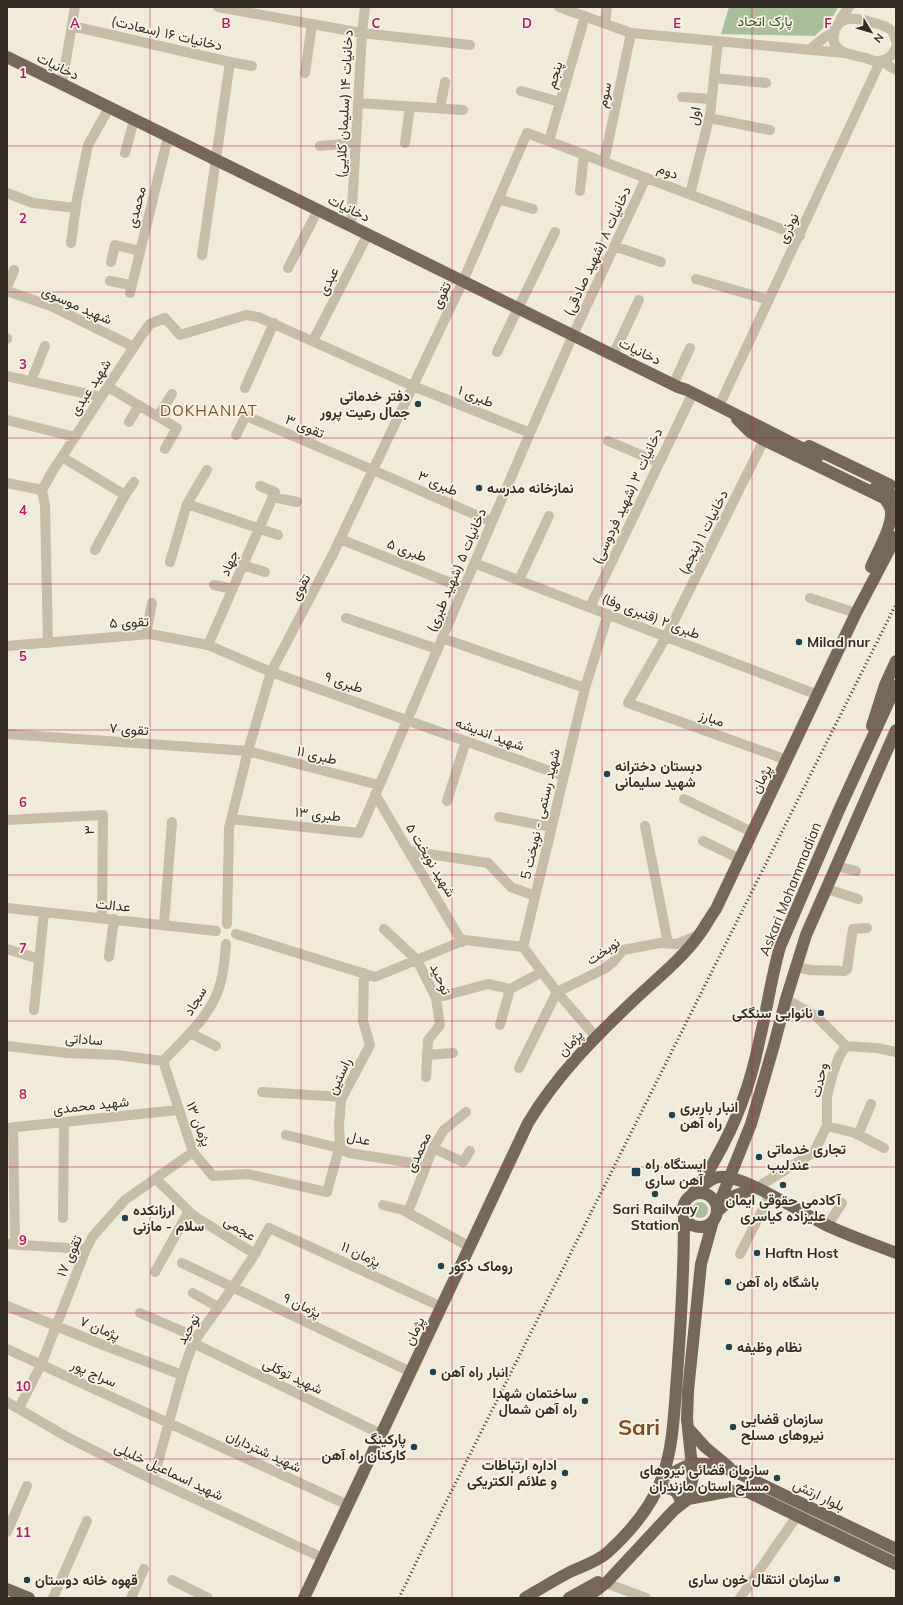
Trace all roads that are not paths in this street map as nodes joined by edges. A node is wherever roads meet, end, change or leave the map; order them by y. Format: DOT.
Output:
graph roads {
  1 [pos="76,7"];
  2 [pos="222,7"];
  3 [pos="365,7"];
  4 [pos="559,7"];
  5 [pos="607,7"];
  6 [pos="849,7"];
  7 [pos="854,7"];
  8 [pos="585,16"];
  9 [pos="854,18"];
  10 [pos="605,23"];
  11 [pos="312,24"];
  12 [pos="72,26"];
  13 [pos="837,27"];
  14 [pos="892,27"];
  15 [pos="362,33"];
  16 [pos="632,33"];
  17 [pos="718,41"];
  18 [pos="896,41"];
  19 [pos="470,45"];
  20 [pos="896,48"];
  21 [pos="810,49"];
  22 [pos="844,53"];
  23 [pos="7,57"];
  24 [pos="882,61"];
  25 [pos="230,62"];
  26 [pos="252,66"];
  27 [pos="896,70"];
  28 [pos="305,73"];
  29 [pos="714,78"];
  30 [pos="445,82"];
  31 [pos="766,83"];
  32 [pos="62,84"];
  33 [pos="521,91"];
  34 [pos="682,97"];
  35 [pos="712,99"];
  36 [pos="560,102"];
  37 [pos="358,103"];
  38 [pos="410,107"];
  39 [pos="109,108"];
  40 [pos="440,109"];
  41 [pos="463,110"];
  42 [pos="709,118"];
  43 [pos="134,120"];
  44 [pos="770,130"];
  45 [pos="527,133"];
  46 [pos="168,137"];
  47 [pos="549,141"];
  48 [pos="356,142"];
  49 [pos="405,143"];
  50 [pos="320,146"];
  51 [pos="125,153"];
  52 [pos="584,154"];
  53 [pos="214,159"];
  54 [pos="604,162"];
  55 [pos="646,178"];
  56 [pos="580,191"];
  57 [pos="7,193"];
  58 [pos="690,194"];
  59 [pos="498,199"];
  60 [pos="76,208"];
  61 [pos="533,209"];
  62 [pos="318,210"];
  63 [pos="351,226"];
  64 [pos="555,232"];
  65 [pos="368,234"];
  66 [pos="800,236"];
  67 [pos="71,243"];
  68 [pos="614,246"];
  69 [pos="140,251"];
  70 [pos="202,255"];
  71 [pos="111,262"];
  72 [pos="660,262"];
  73 [pos="288,268"];
  74 [pos="14,270"];
  75 [pos="696,279"];
  76 [pos="110,281"];
  77 [pos="463,281"];
  78 [pos="7,288"];
  79 [pos="7,291"];
  80 [pos="639,300"];
  81 [pos="769,300"];
  82 [pos="518,308"];
  83 [pos="274,323"];
  84 [pos="573,335"];
  85 [pos="313,341"];
  86 [pos="45,346"];
  87 [pos="134,347"];
  88 [pos="690,348"];
  89 [pos="497,352"];
  90 [pos="613,355"];
  91 [pos="7,376"];
  92 [pos="30,381"];
  93 [pos="413,386"];
  94 [pos="675,386"];
  95 [pos="108,387"];
  96 [pos="245,388"];
  97 [pos="172,394"];
  98 [pos="101,397"];
  99 [pos="691,397"];
  100 [pos="139,406"];
  101 [pos="719,406"];
  102 [pos="158,416"];
  103 [pos="737,417"];
  104 [pos="7,420"];
  105 [pos="129,422"];
  106 [pos="530,433"];
  107 [pos="236,435"];
  108 [pos="75,437"];
  109 [pos="764,440"];
  110 [pos="608,441"];
  111 [pos="164,449"];
  112 [pos="62,457"];
  113 [pos="658,462"];
  114 [pos="207,470"];
  115 [pos="373,470"];
  116 [pos="134,482"];
  117 [pos="7,483"];
  118 [pos="260,486"];
  119 [pos="42,490"];
  120 [pos="894,493"];
  121 [pos="274,494"];
  122 [pos="125,495"];
  123 [pos="296,502"];
  124 [pos="187,504"];
  125 [pos="549,516"];
  126 [pos="492,522"];
  127 [pos="259,528"];
  128 [pos="278,535"];
  129 [pos="896,537"];
  130 [pos="340,539"];
  131 [pos="95,550"];
  132 [pos="170,562"];
  133 [pos="474,563"];
  134 [pos="243,565"];
  135 [pos="265,572"];
  136 [pos="519,580"];
  137 [pos="214,584"];
  138 [pos="233,588"];
  139 [pos="463,588"];
  140 [pos="810,598"];
  141 [pos="152,603"];
  142 [pos="590,608"];
  143 [pos="858,609"];
  144 [pos="608,614"];
  145 [pos="346,618"];
  146 [pos="146,634"];
  147 [pos="666,637"];
  148 [pos="442,638"];
  149 [pos="48,642"];
  150 [pos="208,645"];
  151 [pos="7,646"];
  152 [pos="437,649"];
  153 [pos="896,661"];
  154 [pos="271,672"];
  155 [pos="896,686"];
  156 [pos="584,688"];
  157 [pos="818,695"];
  158 [pos="628,703"];
  159 [pos="407,719"];
  160 [pos="881,719"];
  161 [pos="896,728"];
  162 [pos="7,734"];
  163 [pos="466,740"];
  164 [pos="248,751"];
  165 [pos="866,751"];
  166 [pos="787,760"];
  167 [pos="564,776"];
  168 [pos="377,789"];
  169 [pos="684,799"];
  170 [pos="447,802"];
  171 [pos="498,816"];
  172 [pos="231,819"];
  173 [pos="7,820"];
  174 [pos="172,822"];
  175 [pos="645,826"];
  176 [pos="551,827"];
  177 [pos="752,832"];
  178 [pos="703,841"];
  179 [pos="409,851"];
  180 [pos="740,859"];
  181 [pos="836,866"];
  182 [pos="856,871"];
  183 [pos="827,889"];
  184 [pos="535,896"];
  185 [pos="858,899"];
  186 [pos="7,908"];
  187 [pos="44,912"];
  188 [pos="102,918"];
  189 [pos="114,919"];
  190 [pos="164,924"];
  191 [pos="227,924"];
  192 [pos="867,928"];
  193 [pos="384,929"];
  194 [pos="216,931"];
  195 [pos="236,934"];
  196 [pos="699,935"];
  197 [pos="462,942"];
  198 [pos="668,943"];
  199 [pos="226,944"];
  200 [pos="523,947"];
  201 [pos="7,949"];
  202 [pos="109,957"];
  203 [pos="39,959"];
  204 [pos="417,960"];
  205 [pos="795,967"];
  206 [pos="542,972"];
  207 [pos="364,973"];
  208 [pos="510,989"];
  209 [pos="557,992"];
  210 [pos="436,998"];
  211 [pos="786,999"];
  212 [pos="34,1010"];
  213 [pos="500,1026"];
  214 [pos="190,1033"];
  215 [pos="596,1037"];
  216 [pos="7,1046"];
  217 [pos="216,1046"];
  218 [pos="846,1046"];
  219 [pos="896,1052"];
  220 [pos="453,1054"];
  221 [pos="427,1055"];
  222 [pos="161,1061"];
  223 [pos="519,1068"];
  224 [pos="426,1077"];
  225 [pos="262,1092"];
  226 [pos="343,1097"];
  227 [pos="871,1104"];
  228 [pos="178,1110"];
  229 [pos="466,1112"];
  230 [pos="64,1122"];
  231 [pos="827,1126"];
  232 [pos="10,1128"];
  233 [pos="286,1135"];
  234 [pos="858,1135"];
  235 [pos="339,1148"];
  236 [pos="433,1148"];
  237 [pos="884,1148"];
  238 [pos="470,1151"];
  239 [pos="193,1152"];
  240 [pos="424,1169"];
  241 [pos="156,1178"];
  242 [pos="730,1178"];
  243 [pos="756,1188"];
  244 [pos="327,1192"];
  245 [pos="693,1195"];
  246 [pos="770,1195"];
  247 [pos="842,1203"];
  248 [pos="383,1205"];
  249 [pos="189,1211"];
  250 [pos="408,1212"];
  251 [pos="716,1214"];
  252 [pos="684,1216"];
  253 [pos="63,1218"];
  254 [pos="827,1226"];
  255 [pos="270,1228"];
  256 [pos="11,1243"];
  257 [pos="470,1247"];
  258 [pos="86,1249"];
  259 [pos="896,1253"];
  260 [pos="255,1254"];
  261 [pos="740,1254"];
  262 [pos="182,1263"];
  263 [pos="155,1272"];
  264 [pos="233,1287"];
  265 [pos="193,1293"];
  266 [pos="7,1306"];
  267 [pos="442,1306"];
  268 [pos="218,1307"];
  269 [pos="140,1313"];
  270 [pos="56,1325"];
  271 [pos="194,1340"];
  272 [pos="7,1349"];
  273 [pos="41,1365"];
  274 [pos="411,1372"];
  275 [pos="182,1375"];
  276 [pos="7,1402"];
  277 [pos="19,1408"];
  278 [pos="169,1423"];
  279 [pos="688,1428"];
  280 [pos="381,1434"];
  281 [pos="692,1463"];
  282 [pos="734,1470"];
  283 [pos="662,1478"];
  284 [pos="154,1480"];
  285 [pos="27,1486"];
  286 [pos="656,1492"];
  287 [pos="685,1501"];
  288 [pos="348,1504"];
  289 [pos="797,1516"];
  290 [pos="87,1521"];
  291 [pos="7,1532"];
  292 [pos="896,1549"];
  293 [pos="605,1554"];
  294 [pos="323,1558"];
  295 [pos="896,1564"];
  296 [pos="144,1569"];
  297 [pos="618,1571"];
  298 [pos="172,1580"];
  299 [pos="606,1583"];
  300 [pos="7,1589"];
  301 [pos="29,1598"];
  302 [pos="53,1598"];
  303 [pos="131,1598"];
  304 [pos="208,1598"];
  305 [pos="304,1598"];
  306 [pos="525,1598"];
  307 [pos="540,1598"];
  308 [pos="569,1598"];
  309 [pos="586,1598"];
  310 [pos="646,1598"];
  311 [pos="740,1598"];
  1 -- 12 [label="street"];
  2 -- 11 [label="street"];
  3 -- 15 [label="street, دخانیات ۱۴ (سلیمان کلایی)"];
  4 -- 8 [label="street"];
  5 -- 10 [label="street"];
  6 -- 13 [label="street"];
  7 -- 9 [label="street"];
  8 -- 10 [label="street"];
  8 -- 36 [label="street, پنجم"];
  9 -- 13 [label="street"];
  9 -- 14 [label="street"];
  10 -- 16 [label="street"];
  11 -- 15 [label="street"];
  11 -- 28 [label="street"];
  12 -- 25 [label="street, دخانیات ۱۶ (سعادت)"];
  12 -- 32 [label="street"];
  13 -- 21 [label="street"];
  13 -- 22 [label="street"];
  14 -- 18 [label="street"];
  15 -- 19 [label="street"];
  15 -- 37 [label="street, دخانیات ۱۴ (سلیمان کلایی)"];
  16 -- 17 [label="street"];
  16 -- 54 [label="street, سوم"];
  17 -- 21 [label="street"];
  17 -- 29 [label="street, اول"];
  20 -- 24 [label="street"];
  21 -- 22 [label="street"];
  22 -- 24 [label="street"];
  23 -- 32 [label="main road, دخانیات"];
  24 -- 27 [label="street"];
  24 -- 66 [label="street, نوذری"];
  25 -- 26 [label="street"];
  25 -- 53 [label="street, دخانیات ۱۶ (سعادت)"];
  29 -- 31 [label="street"];
  29 -- 35 [label="street, اول"];
  30 -- 40 [label="street"];
  32 -- 39 [label="main road, دخانیات"];
  33 -- 36 [label="street"];
  34 -- 35 [label="street"];
  35 -- 42 [label="street, اول"];
  36 -- 47 [label="street, پنجم"];
  37 -- 38 [label="street"];
  37 -- 48 [label="street, دخانیات ۱۴ (سلیمان کلایی)"];
  38 -- 40 [label="street"];
  38 -- 49 [label="street"];
  39 -- 43 [label="main road, دخانیات"];
  39 -- 60 [label="street"];
  40 -- 41 [label="street"];
  42 -- 44 [label="street"];
  42 -- 58 [label="street, اول"];
  43 -- 46 [label="main road, دخانیات"];
  43 -- 51 [label="street"];
  45 -- 47 [label="street, دوم"];
  45 -- 59 [label="street, تقوی"];
  46 -- 53 [label="main road, دخانیات"];
  46 -- 69 [label="street, محمدی"];
  47 -- 52 [label="street, دوم"];
  48 -- 50 [label="street"];
  48 -- 63 [label="street, دخانیات ۱۴ (سلیمان کلایی)"];
  52 -- 54 [label="street, دوم"];
  52 -- 56 [label="street"];
  53 -- 62 [label="main road, دخانیات"];
  53 -- 70 [label="street, دخانیات ۱۶ (سعادت)"];
  54 -- 55 [label="street, دوم"];
  55 -- 58 [label="street, دوم"];
  55 -- 68 [label="street, دخانیات ۸ (شهید صادقی)"];
  57 -- 60 [label="street"];
  58 -- 66 [label="street, دوم"];
  59 -- 61 [label="street"];
  59 -- 77 [label="street, تقوی"];
  60 -- 67 [label="street"];
  62 -- 63 [label="main road, دخانیات"];
  62 -- 73 [label="street"];
  63 -- 65 [label="main road, دخانیات"];
  64 -- 82 [label="street"];
  65 -- 77 [label="main road, دخانیات"];
  65 -- 85 [label="street, عبدی"];
  66 -- 81 [label="street, نوذری"];
  68 -- 72 [label="street"];
  68 -- 84 [label="street, دخانیات ۸ (شهید صادقی)"];
  69 -- 71 [label="street"];
  69 -- 76 [label="street, محمدی"];
  74 -- 78 [label="street"];
  75 -- 81 [label="street"];
  77 -- 82 [label="main road, دخانیات"];
  77 -- 93 [label="street, تقوی"];
  79 -- 87 [label="street, شهید موسوی"];
  80 -- 90 [label="street"];
  81 -- 101 [label="street, نوذری"];
  82 -- 84 [label="main road, دخانیات"];
  82 -- 89 [label="street"];
  83 -- 85 [label="street, شهید عبدی"];
  83 -- 87 [label="street, شهید عبدی"];
  83 -- 96 [label="street"];
  84 -- 90 [label="main road, دخانیات"];
  84 -- 106 [label="street, دخانیات ۵ (شهید طبری)"];
  85 -- 93 [label="street, طبری ۱"];
  86 -- 92 [label="street"];
  87 -- 95 [label="street, شهید عبدی"];
  88 -- 94 [label="street"];
  90 -- 94 [label="main road, دخانیات"];
  91 -- 92 [label="street"];
  92 -- 98 [label="street"];
  93 -- 106 [label="street, طبری ۱"];
  93 -- 115 [label="street, تقوی"];
  94 -- 99 [label="main road, دخانیات"];
  94 -- 101 [label="main road, دخانیات"];
  95 -- 98 [label="street, شهید عبدی"];
  95 -- 100 [label="street"];
  97 -- 102 [label="street"];
  98 -- 108 [label="street, شهید عبدی"];
  99 -- 103 [label="main road, دخانیات"];
  99 -- 113 [label="street, دخانیات ۳ (شهید فردوسی)"];
  100 -- 102 [label="street"];
  100 -- 105 [label="street"];
  101 -- 103 [label="main road, دخانیات"];
  102 -- 111 [label="street"];
  103 -- 109 [label="main road"];
  103 -- 120 [label="main road, دخانیات"];
  103 -- 120 [label="main road"];
  104 -- 108 [label="street"];
  106 -- 126 [label="street, دخانیات ۵ (شهید طبری)"];
  107 -- 115 [label="street, تقوی ۳"];
  108 -- 112 [label="street, شهید عبدی"];
  109 -- 143 [label="main road"];
  109 -- 147 [label="street, دخانیات ۱ (پنجم)"];
  110 -- 113 [label="street"];
  112 -- 119 [label="street, شهید عبدی"];
  112 -- 122 [label="street"];
  113 -- 142 [label="street, دخانیات ۳ (شهید فردوسی)"];
  114 -- 124 [label="street"];
  115 -- 126 [label="street, طبری ۳"];
  115 -- 130 [label="street, تقوی"];
  116 -- 122 [label="street"];
  117 -- 119 [label="street"];
  118 -- 121 [label="street"];
  119 -- 149 [label="street"];
  121 -- 123 [label="street"];
  121 -- 127 [label="street, جهاد"];
  122 -- 131 [label="street"];
  124 -- 127 [label="street"];
  124 -- 132 [label="street"];
  125 -- 136 [label="street"];
  126 -- 133 [label="street, دخانیات ۵ (شهید طبری)"];
  127 -- 128 [label="street"];
  127 -- 134 [label="street, جهاد"];
  129 -- 143 [label="main road, پژمان"];
  130 -- 139 [label="street, طبری ۵"];
  130 -- 154 [label="street, تقوی"];
  133 -- 136 [label="street, طبری ۲ (قنبری وفا)"];
  133 -- 139 [label="street, دخانیات ۵ (شهید طبری)"];
  134 -- 135 [label="street"];
  134 -- 138 [label="street, جهاد"];
  136 -- 142 [label="street, طبری ۲ (قنبری وفا)"];
  137 -- 138 [label="street"];
  138 -- 150 [label="street, جهاد"];
  139 -- 148 [label="street, دخانیات ۵ (شهید طبری)"];
  140 -- 143 [label="street"];
  141 -- 146 [label="street"];
  142 -- 144 [label="street, طبری ۲ (قنبری وفا)"];
  143 -- 157 [label="main road, پژمان"];
  144 -- 147 [label="street, طبری ۲ (قنبری وفا)"];
  144 -- 156 [label="street, شهید رستمی - نوبخت 5"];
  145 -- 152 [label="street"];
  146 -- 149 [label="street, تقوی ۵"];
  146 -- 150 [label="street, تقوی ۵"];
  147 -- 157 [label="street, طبری ۲ (قنبری وفا)"];
  147 -- 158 [label="street, دخانیات ۱ (پنجم)"];
  148 -- 152 [label="street, دخانیات ۵ (شهید طبری)"];
  148 -- 156 [label="street"];
  149 -- 151 [label="street, تقوی ۵"];
  150 -- 154 [label="street, تقوی ۵"];
  152 -- 159 [label="street, دخانیات ۵ (شهید طبری)"];
  153 -- 165 [label="main road"];
  154 -- 159 [label="street, طبری ۹"];
  154 -- 164 [label="street, تقوی"];
  155 -- 160 [label="main road, Askari Mohammadian"];
  156 -- 167 [label="street, شهید رستمی - نوبخت 5"];
  157 -- 166 [label="main road, پژمان"];
  158 -- 166 [label="street, مبارز"];
  159 -- 163 [label="street, شهید اندیشه"];
  159 -- 168 [label="street, دخانیات ۵ (شهید طبری)"];
  160 -- 161 [label="main road"];
  160 -- 165 [label="main road, Askari Mohammadian"];
  161 -- 181 [label="main road"];
  162 -- 164 [label="street, تقوی ۷"];
  163 -- 167 [label="street, شهید اندیشه"];
  163 -- 170 [label="street"];
  164 -- 168 [label="street, طبری ۱۱"];
  164 -- 172 [label="street, تقوی"];
  165 -- 245 [label="main road, Askari Mohammadian"];
  166 -- 177 [label="main road, پژمان"];
  167 -- 176 [label="street, شهید رستمی - نوبخت 5"];
  168 -- 172 [label="street, طبری ۱۳"];
  168 -- 179 [label="street, شهید نوبخت ۵"];
  169 -- 177 [label="street"];
  171 -- 176 [label="street"];
  172 -- 191 [label="street, تقوی"];
  173 -- 188 [label="street, ۳"];
  174 -- 190 [label="street"];
  175 -- 198 [label="street"];
  176 -- 184 [label="street, شهید رستمی - نوبخت 5"];
  177 -- 180 [label="main road, پژمان"];
  178 -- 180 [label="street"];
  179 -- 184 [label="street"];
  179 -- 197 [label="street, شهید نوبخت ۵"];
  180 -- 196 [label="main road, پژمان"];
  181 -- 182 [label="street"];
  181 -- 183 [label="main road"];
  183 -- 185 [label="street"];
  183 -- 205 [label="main road"];
  184 -- 200 [label="street, شهید رستمی - نوبخت 5"];
  186 -- 187 [label="street, عدالت"];
  187 -- 188 [label="street, عدالت"];
  187 -- 203 [label="street"];
  188 -- 189 [label="street, عدالت"];
  189 -- 190 [label="street, عدالت"];
  189 -- 202 [label="street"];
  190 -- 194 [label="street, عدالت"];
  191 -- 194 [label="street"];
  191 -- 195 [label="street"];
  192 -- 205 [label="street"];
  193 -- 204 [label="street"];
  194 -- 199 [label="street"];
  195 -- 199 [label="street"];
  195 -- 207 [label="street"];
  196 -- 198 [label="street, نوبخت"];
  196 -- 215 [label="main road, پژمان"];
  197 -- 200 [label="street"];
  197 -- 204 [label="street"];
  198 -- 209 [label="street, نوبخت"];
  199 -- 214 [label="street, سجاد"];
  200 -- 206 [label="street"];
  201 -- 203 [label="street"];
  203 -- 212 [label="street"];
  204 -- 207 [label="street"];
  204 -- 210 [label="street, توحید"];
  205 -- 211 [label="main road"];
  206 -- 208 [label="street"];
  206 -- 209 [label="street"];
  207 -- 226 [label="street, راستین"];
  208 -- 210 [label="street"];
  208 -- 213 [label="street"];
  209 -- 215 [label="street"];
  209 -- 223 [label="street"];
  210 -- 221 [label="street, توحید"];
  211 -- 218 [label="street"];
  211 -- 242 [label="main road"];
  214 -- 217 [label="street"];
  214 -- 222 [label="street, سجاد"];
  215 -- 257 [label="main road, پژمان"];
  216 -- 222 [label="street, ساداتی"];
  218 -- 219 [label="street"];
  218 -- 231 [label="street, وحدت"];
  220 -- 221 [label="street"];
  221 -- 224 [label="street, توحید"];
  222 -- 228 [label="street, پژمان ۱۳"];
  225 -- 226 [label="street"];
  226 -- 235 [label="street, راستین"];
  227 -- 234 [label="street"];
  228 -- 230 [label="street, شهید محمدی"];
  228 -- 239 [label="street, پژمان ۱۳"];
  229 -- 236 [label="street, محمدی"];
  230 -- 232 [label="street, شهید محمدی"];
  230 -- 253 [label="street"];
  231 -- 234 [label="street"];
  231 -- 243 [label="street, وحدت"];
  232 -- 256 [label="street"];
  233 -- 235 [label="street, عدل"];
  234 -- 237 [label="street"];
  235 -- 240 [label="street, عدل"];
  235 -- 244 [label="street, راستین"];
  236 -- 238 [label="street"];
  236 -- 240 [label="street, محمدی"];
  239 -- 241 [label="street, تقوی ۱۷"];
  239 -- 244 [label="street, پژمان ۱۳"];
  240 -- 250 [label="street, محمدی"];
  241 -- 249 [label="street, عجمی"];
  241 -- 258 [label="street, تقوی ۱۷"];
  242 -- 243 [label="main road"];
  242 -- 245 [label="main road"];
  242 -- 251 [label="main road"];
  243 -- 246 [label="main road"];
  243 -- 251 [label="main road"];
  245 -- 251 [label="main road"];
  245 -- 252 [label="main road"];
  246 -- 254 [label="main road"];
  246 -- 261 [label="street"];
  247 -- 254 [label="street"];
  248 -- 250 [label="street"];
  249 -- 260 [label="street, عجمی"];
  249 -- 263 [label="street"];
  250 -- 257 [label="street"];
  251 -- 252 [label="main road"];
  251 -- 279 [label="main road"];
  252 -- 283 [label="main road"];
  254 -- 259 [label="main road"];
  255 -- 260 [label="street, توحید"];
  255 -- 267 [label="street, پژمان ۱۱"];
  256 -- 258 [label="street"];
  257 -- 267 [label="main road, پژمان"];
  258 -- 270 [label="street, تقوی ۱۷"];
  260 -- 264 [label="street, توحید"];
  262 -- 264 [label="street, پژمان ۹"];
  264 -- 268 [label="street, توحید"];
  264 -- 274 [label="street, پژمان ۹"];
  265 -- 268 [label="street"];
  266 -- 270 [label="street, پژمان ۷"];
  267 -- 274 [label="main road, پژمان"];
  268 -- 271 [label="street, توحید"];
  269 -- 271 [label="street, شهید توکلی"];
  270 -- 273 [label="street, تقوی ۱۷"];
  270 -- 275 [label="street, پژمان ۷"];
  271 -- 275 [label="street, توحید"];
  271 -- 280 [label="street, شهید توکلی"];
  272 -- 273 [label="street, سراج پور"];
  273 -- 277 [label="street, تقوی ۱۷"];
  273 -- 278 [label="street, سراج پور"];
  274 -- 280 [label="main road, پژمان"];
  275 -- 278 [label="street, توحید"];
  276 -- 277 [label="street, شهید اسماعیل خلیلی"];
  277 -- 284 [label="street, شهید اسماعیل خلیلی"];
  278 -- 284 [label="street, توحید"];
  278 -- 288 [label="street, شهید شترداران"];
  279 -- 281 [label="main road"];
  279 -- 282 [label="main road"];
  280 -- 288 [label="main road, پژمان"];
  281 -- 282 [label="main road, بلوار ارتش"];
  281 -- 283 [label="main road"];
  281 -- 287 [label="main road"];
  282 -- 292 [label="main road, بلوار ارتش"];
  283 -- 286 [label="main road"];
  284 -- 294 [label="street, شهید اسماعیل خلیلی"];
  285 -- 291 [label="street"];
  286 -- 287 [label="main road"];
  286 -- 293 [label="main road"];
  287 -- 289 [label="main road"];
  287 -- 297 [label="main road"];
  288 -- 294 [label="main road, پژمان"];
  289 -- 295 [label="main road"];
  289 -- 311 [label="street"];
  290 -- 302 [label="street"];
  293 -- 306 [label="main road"];
  293 -- 307 [label="main road"];
  294 -- 305 [label="main road, پژمان"];
  296 -- 303 [label="street"];
  297 -- 299 [label="main road"];
  297 -- 308 [label="main road"];
  298 -- 304 [label="street"];
  299 -- 309 [label="main road"];
  299 -- 310 [label="street"];
  300 -- 301 [label="main road"];
}
